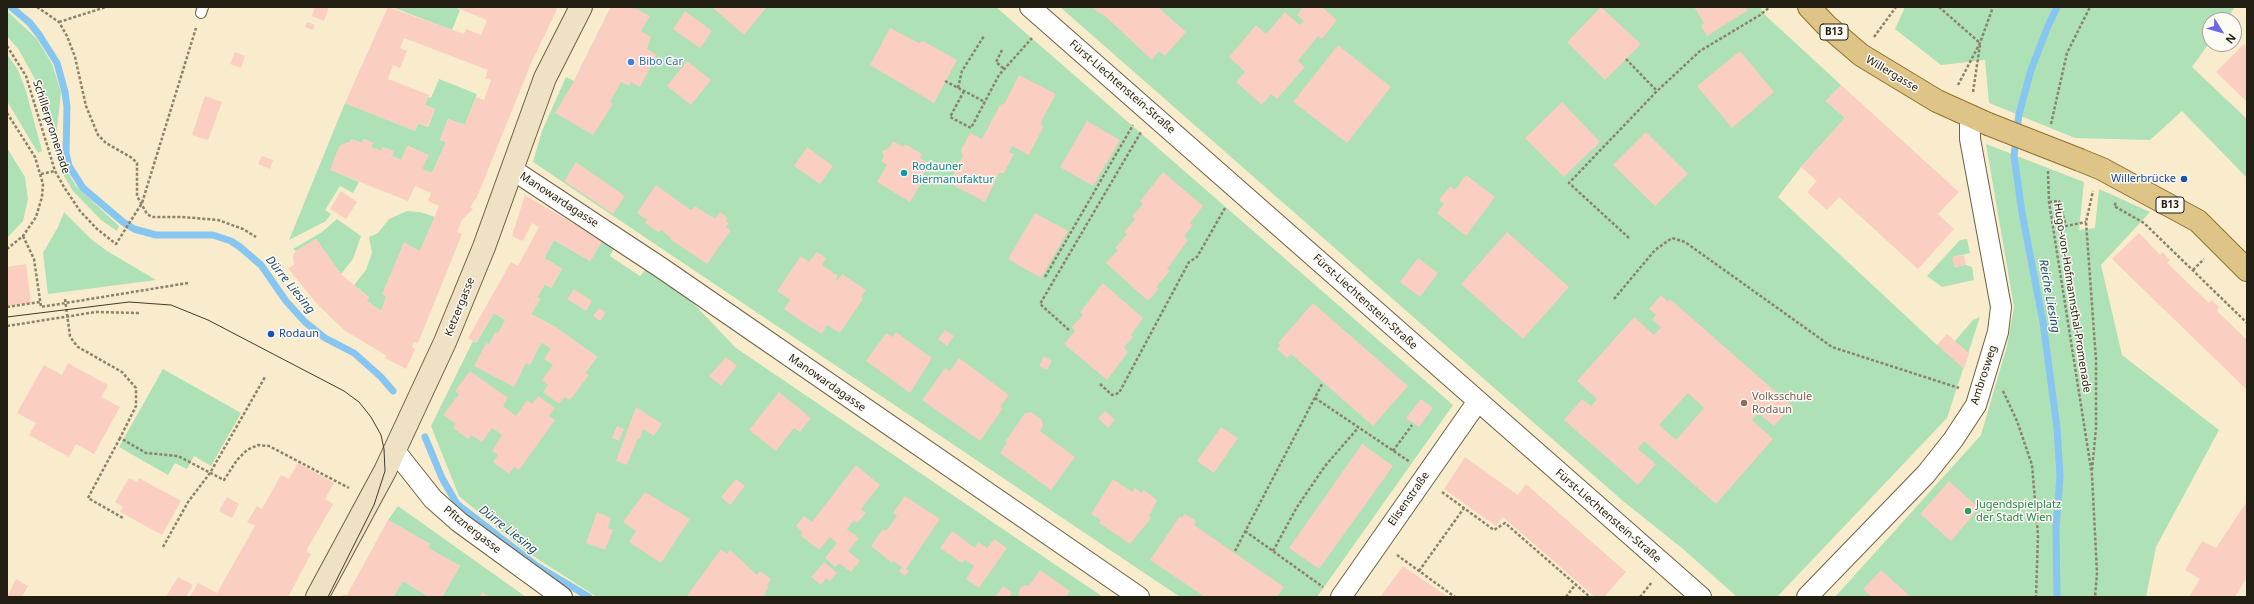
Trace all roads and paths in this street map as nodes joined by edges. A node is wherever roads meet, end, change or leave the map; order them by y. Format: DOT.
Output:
graph roads {
  1 [pos="37,7"];
  2 [pos="106,7"];
  3 [pos="581,7"];
  4 [pos="1030,7"];
  5 [pos="1770,7"];
  6 [pos="1809,7"];
  7 [pos="1896,7"];
  8 [pos="1939,7"];
  9 [pos="1993,7"];
  10 [pos="2090,7"];
  11 [pos="202,10"];
  12 [pos="59,22"];
  13 [pos="1047,22"];
  14 [pos="984,36"];
  15 [pos="1980,42"];
  16 [pos="7,46"];
  17 [pos="1002,50"];
  18 [pos="1861,55"];
  19 [pos="1626,59"];
  20 [pos="1004,69"];
  21 [pos="945,81"];
  22 [pos="958,88"];
  23 [pos="1956,90"];
  24 [pos="964,91"];
  25 [pos="1657,91"];
  26 [pos="985,102"];
  27 [pos="1150,111"];
  28 [pos="7,113"];
  29 [pos="1979,120"];
  30 [pos="2050,128"];
  31 [pos="2048,165"];
  32 [pos="2102,169"];
  33 [pos="513,170"];
  34 [pos="55,171"];
  35 [pos="41,174"];
  36 [pos="1239,190"];
  37 [pos="2117,201"];
  38 [pos="2048,202"];
  39 [pos="142,203"];
  40 [pos="2086,222"];
  41 [pos="23,236"];
  42 [pos="256,237"];
  43 [pos="1629,238"];
  44 [pos="7,249"];
  45 [pos="2204,259"];
  46 [pos="2193,270"];
  47 [pos="2247,270"];
  48 [pos="1045,277"];
  49 [pos="188,283"];
  50 [pos="65,299"];
  51 [pos="1614,299"];
  52 [pos="40,302"];
  53 [pos="65,303"];
  54 [pos="7,307"];
  55 [pos="139,313"];
  56 [pos="67,317"];
  57 [pos="2247,323"];
  58 [pos="7,326"];
  59 [pos="1069,330"];
  60 [pos="265,377"];
  61 [pos="1100,384"];
  62 [pos="1322,384"];
  63 [pos="1980,389"];
  64 [pos="1315,398"];
  65 [pos="1478,401"];
  66 [pos="1412,425"];
  67 [pos="1358,428"];
  68 [pos="120,438"];
  69 [pos="395,451"];
  70 [pos="1393,451"];
  71 [pos="210,473"];
  72 [pos="2092,475"];
  73 [pos="1426,476"];
  74 [pos="370,499"];
  75 [pos="1464,508"];
  76 [pos="123,518"];
  77 [pos="1245,531"];
  78 [pos="1380,542"];
  79 [pos="163,547"];
  80 [pos="1235,551"];
  81 [pos="1273,551"];
  82 [pos="1419,571"];
  83 [pos="1575,585"];
  84 [pos="1333,592"];
  85 [pos="317,597"];
  86 [pos="562,597"];
  87 [pos="1139,597"];
  88 [pos="1455,597"];
  89 [pos="1566,597"];
  90 [pos="1590,597"];
  91 [pos="1700,597"];
  92 [pos="1807,597"];
  93 [pos="2036,597"];
  94 [pos="2095,597"];
  1 -- 12 [label="path"];
  2 -- 12 [label="path"];
  3 -- 33 [label="main road, Ketzergasse"];
  4 -- 13 [label="street, Fürst-Liechtenstein-Straße"];
  5 -- 25 [label="path"];
  6 -- 18 [label="main road, Willergasse / B13"];
  7 -- 18 [label="path"];
  8 -- 15 [label="path"];
  9 -- 15 [label="path"];
  10 -- 30 [label="path"];
  11 -- 39 [label="path"];
  12 -- 39 [label="path"];
  13 -- 20 [label="path"];
  13 -- 27 [label="street, Fürst-Liechtenstein-Straße"];
  14 -- 22 [label="path"];
  15 -- 23 [label="path"];
  15 -- 29 [label="path"];
  16 -- 34 [label="path, Schillerpromenade"];
  17 -- 20 [label="path"];
  18 -- 29 [label="main road, Willergasse / B13"];
  19 -- 25 [label="path"];
  20 -- 26 [label="path"];
  21 -- 22 [label="path"];
  22 -- 24 [label="path"];
  24 -- 26 [label="path"];
  24 -- 26 [label="path"];
  25 -- 43 [label="path"];
  27 -- 36 [label="street, Fürst-Liechtenstein-Straße"];
  27 -- 48 [label="path"];
  27 -- 59 [label="path"];
  28 -- 35 [label="path"];
  29 -- 32 [label="main road, B13, bridge"];
  29 -- 63 [label="street, Ambrosweg"];
  31 -- 38 [label="path, Hugo-von-Hofmannsthal-Promenade"];
  32 -- 40 [label="path"];
  32 -- 47 [label="main road, B13"];
  33 -- 69 [label="main road, Ketzergasse"];
  33 -- 87 [label="street, Manowardagasse"];
  34 -- 35 [label="path"];
  34 -- 39 [label="path, Schillerpromenade"];
  35 -- 41 [label="path"];
  36 -- 61 [label="path"];
  36 -- 65 [label="street, Fürst-Liechtenstein-Straße"];
  37 -- 46 [label="path"];
  38 -- 40 [label="path"];
  38 -- 72 [label="path, Hugo-von-Hofmannsthal-Promenade"];
  39 -- 42 [label="path"];
  40 -- 72 [label="path"];
  41 -- 44 [label="path"];
  41 -- 52 [label="path"];
  45 -- 46 [label="path"];
  46 -- 57 [label="path"];
  49 -- 53 [label="path"];
  50 -- 53 [label="path"];
  51 -- 63 [label="path"];
  52 -- 53 [label="path"];
  52 -- 54 [label="path"];
  53 -- 56 [label="path"];
  55 -- 56 [label="path"];
  56 -- 58 [label="path"];
  56 -- 68 [label="path"];
  60 -- 71 [label="path"];
  62 -- 64 [label="path"];
  63 -- 92 [label="street, Ambrosweg"];
  63 -- 93 [label="path"];
  64 -- 67 [label="path"];
  64 -- 77 [label="path"];
  65 -- 73 [label="street, Elisenstraße"];
  65 -- 91 [label="street, Fürst-Liechtenstein-Straße"];
  66 -- 70 [label="path"];
  67 -- 70 [label="path"];
  67 -- 81 [label="path"];
  68 -- 71 [label="path"];
  68 -- 76 [label="path"];
  69 -- 74 [label="main road, Ketzergasse"];
  69 -- 86 [label="street, Pfitznergasse"];
  70 -- 73 [label="path"];
  71 -- 74 [label="path"];
  71 -- 79 [label="path"];
  72 -- 94 [label="path, Hugo-von-Hofmannsthal-Promenade"];
  73 -- 75 [label="path"];
  73 -- 78 [label="street, Elisenstraße"];
  74 -- 85 [label="main road, Ketzergasse"];
  75 -- 82 [label="path"];
  75 -- 83 [label="path"];
  77 -- 80 [label="path"];
  77 -- 81 [label="path"];
  78 -- 82 [label="path"];
  78 -- 84 [label="street, Elisenstraße"];
  81 -- 84 [label="path"];
  82 -- 88 [label="path"];
  83 -- 89 [label="path"];
  83 -- 90 [label="path"];
}
